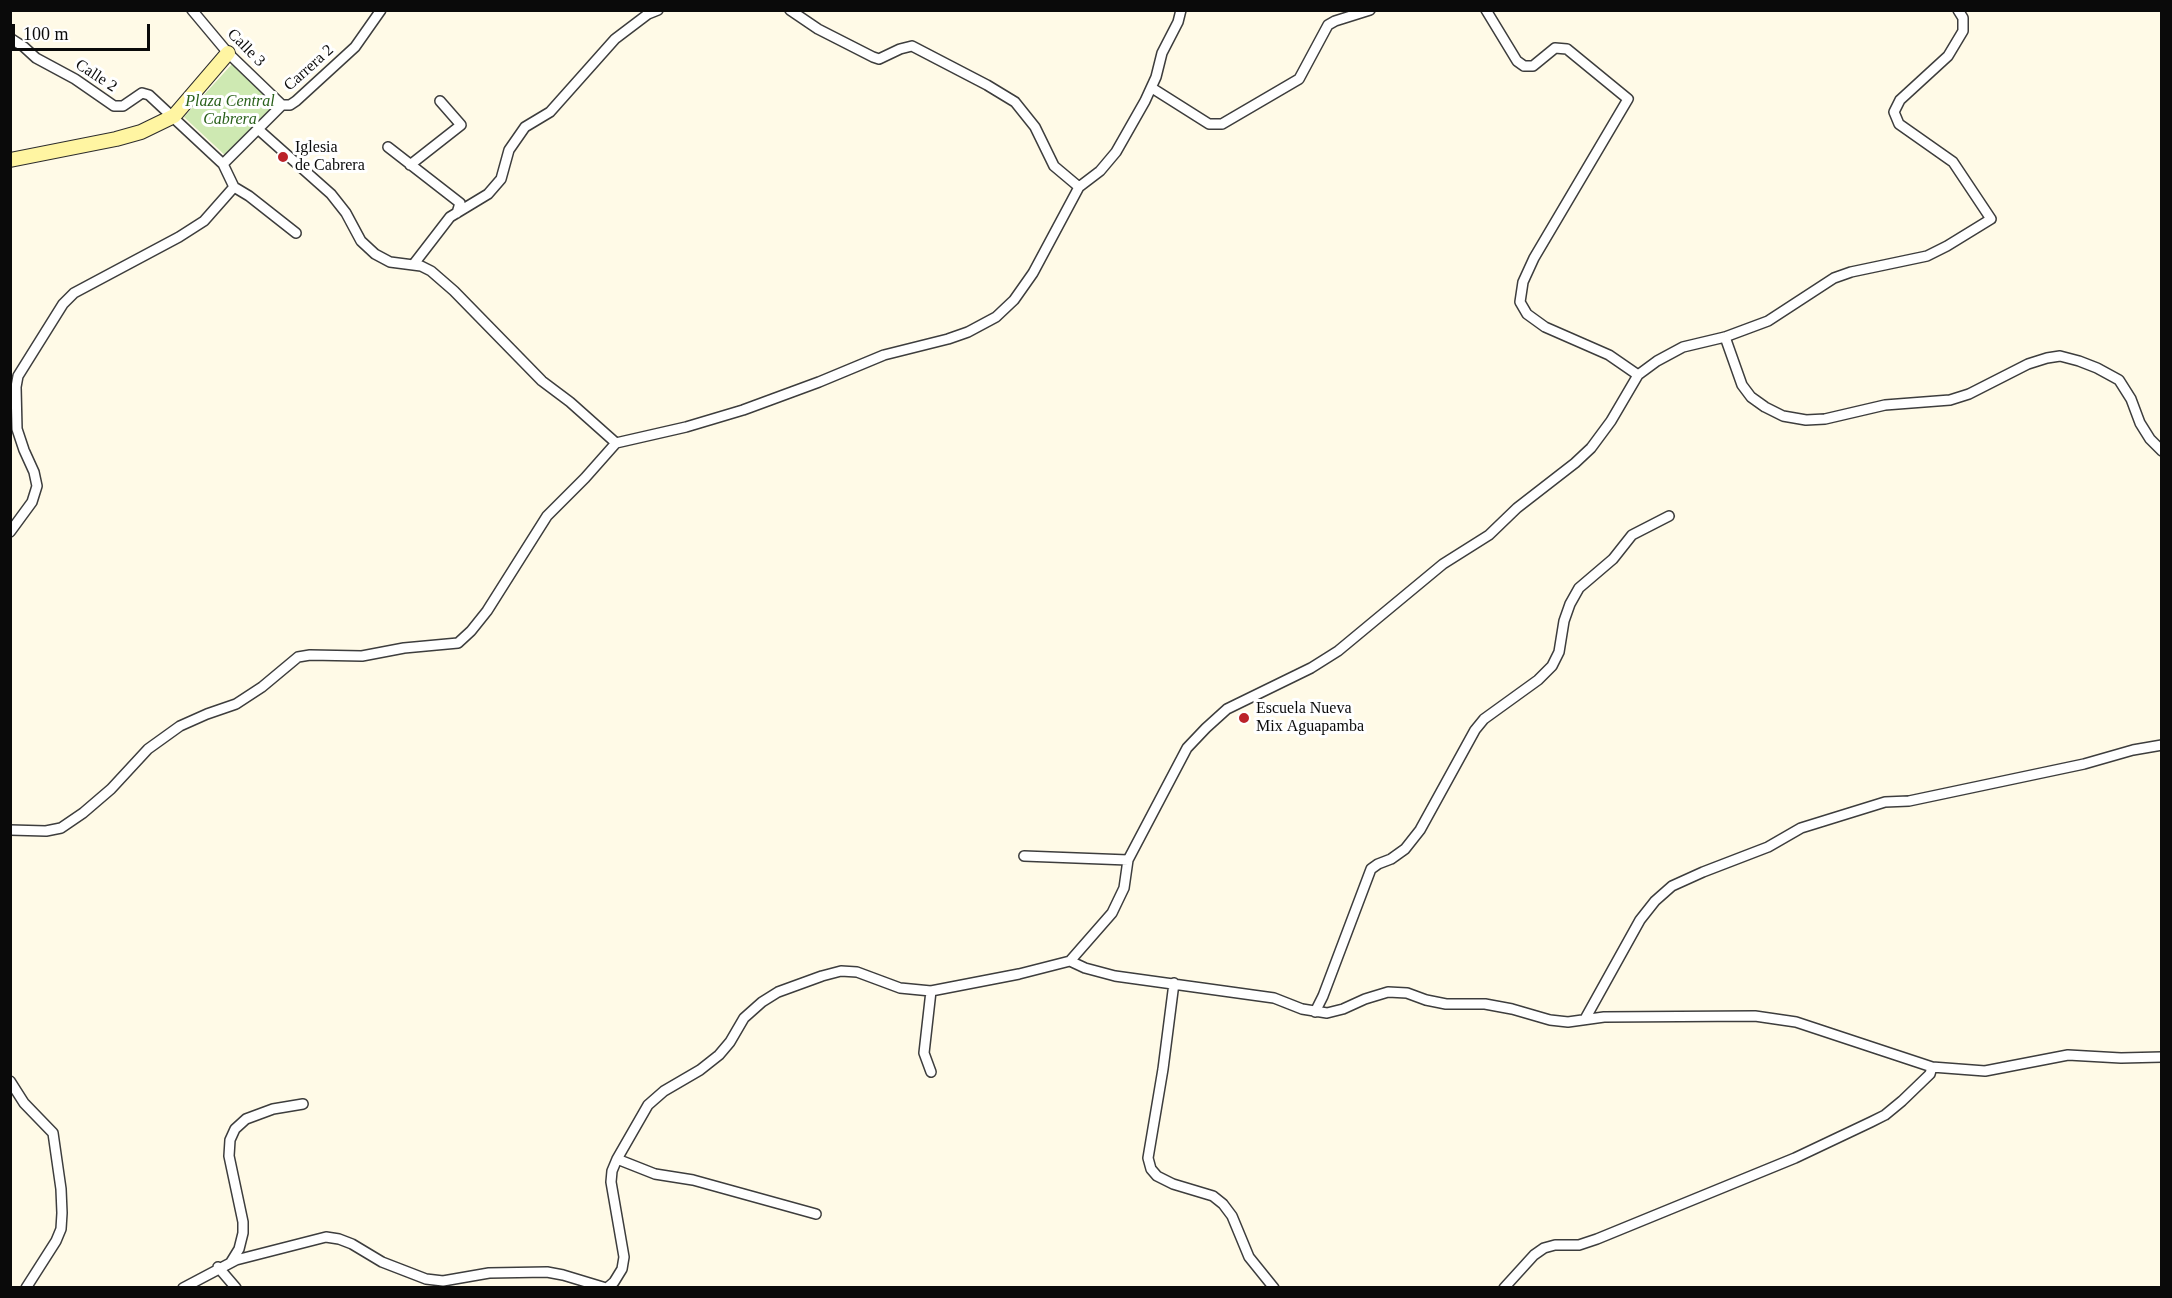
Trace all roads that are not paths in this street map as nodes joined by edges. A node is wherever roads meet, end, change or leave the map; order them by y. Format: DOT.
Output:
graph roads {
  1 [pos="192,10"];
  2 [pos="381,10"];
  3 [pos="658,10"];
  4 [pos="790,10"];
  5 [pos="1181,10"];
  6 [pos="1370,10"];
  7 [pos="1486,10"];
  8 [pos="1958,10"];
  9 [pos="10,38"];
  10 [pos="228,53"];
  11 [pos="1152,88"];
  12 [pos="440,101"];
  13 [pos="282,105"];
  14 [pos="174,116"];
  15 [pos="259,130"];
  16 [pos="388,147"];
  17 [pos="10,160"];
  18 [pos="223,164"];
  19 [pos="410,165"];
  20 [pos="234,187"];
  21 [pos="1079,187"];
  22 [pos="457,213"];
  23 [pos="296,233"];
  24 [pos="412,265"];
  25 [pos="1725,337"];
  26 [pos="1638,375"];
  27 [pos="616,443"];
  28 [pos="2162,451"];
  29 [pos="1669,516"];
  30 [pos="10,532"];
  31 [pos="2162,745"];
  32 [pos="10,830"];
  33 [pos="1024,856"];
  34 [pos="1128,860"];
  35 [pos="1070,961"];
  36 [pos="1174,983"];
  37 [pos="931,991"];
  38 [pos="1315,1012"];
  39 [pos="1585,1019"];
  40 [pos="2162,1057"];
  41 [pos="1932,1067"];
  42 [pos="931,1072"];
  43 [pos="10,1081"];
  44 [pos="303,1104"];
  45 [pos="617,1160"];
  46 [pos="816,1214"];
  47 [pos="231,1262"];
  48 [pos="218,1267"];
  49 [pos="26,1287"];
  50 [pos="183,1287"];
  51 [pos="236,1287"];
  52 [pos="606,1287"];
  53 [pos="1274,1287"];
  54 [pos="1504,1287"];
  1 -- 10 [label="street, Calle 3"];
  2 -- 13 [label="street, Carrera 2"];
  3 -- 22 [label="street"];
  4 -- 21 [label="street"];
  5 -- 11 [label="street"];
  6 -- 11 [label="street"];
  7 -- 26 [label="street"];
  8 -- 25 [label="street"];
  9 -- 14 [label="street, Calle 2"];
  10 -- 13 [label="street, Calle 3"];
  10 -- 14 [label="street"];
  11 -- 21 [label="street"];
  12 -- 19 [label="street"];
  13 -- 15 [label="street, Carrera 2"];
  14 -- 17 [label="street"];
  14 -- 18 [label="street, Calle 2"];
  15 -- 18 [label="street, Carrera 2"];
  15 -- 24 [label="street"];
  16 -- 19 [label="street"];
  18 -- 20 [label="street, Calle 2"];
  19 -- 22 [label="street"];
  20 -- 23 [label="street"];
  20 -- 30 [label="street"];
  21 -- 27 [label="street"];
  22 -- 24 [label="street"];
  24 -- 27 [label="street"];
  25 -- 26 [label="street"];
  25 -- 28 [label="street"];
  26 -- 34 [label="street"];
  27 -- 32 [label="street"];
  29 -- 38 [label="street"];
  31 -- 39 [label="street"];
  33 -- 34 [label="street"];
  34 -- 35 [label="street"];
  35 -- 36 [label="street"];
  35 -- 37 [label="street"];
  36 -- 38 [label="street"];
  36 -- 53 [label="street"];
  37 -- 42 [label="street"];
  37 -- 45 [label="street"];
  38 -- 39 [label="street"];
  39 -- 41 [label="street"];
  40 -- 41 [label="street"];
  41 -- 54 [label="street"];
  43 -- 49 [label="street"];
  44 -- 47 [label="street"];
  45 -- 46 [label="street"];
  45 -- 52 [label="street"];
  47 -- 48 [label="street"];
  47 -- 52 [label="street"];
  48 -- 50 [label="street"];
  48 -- 51 [label="street"];
}
